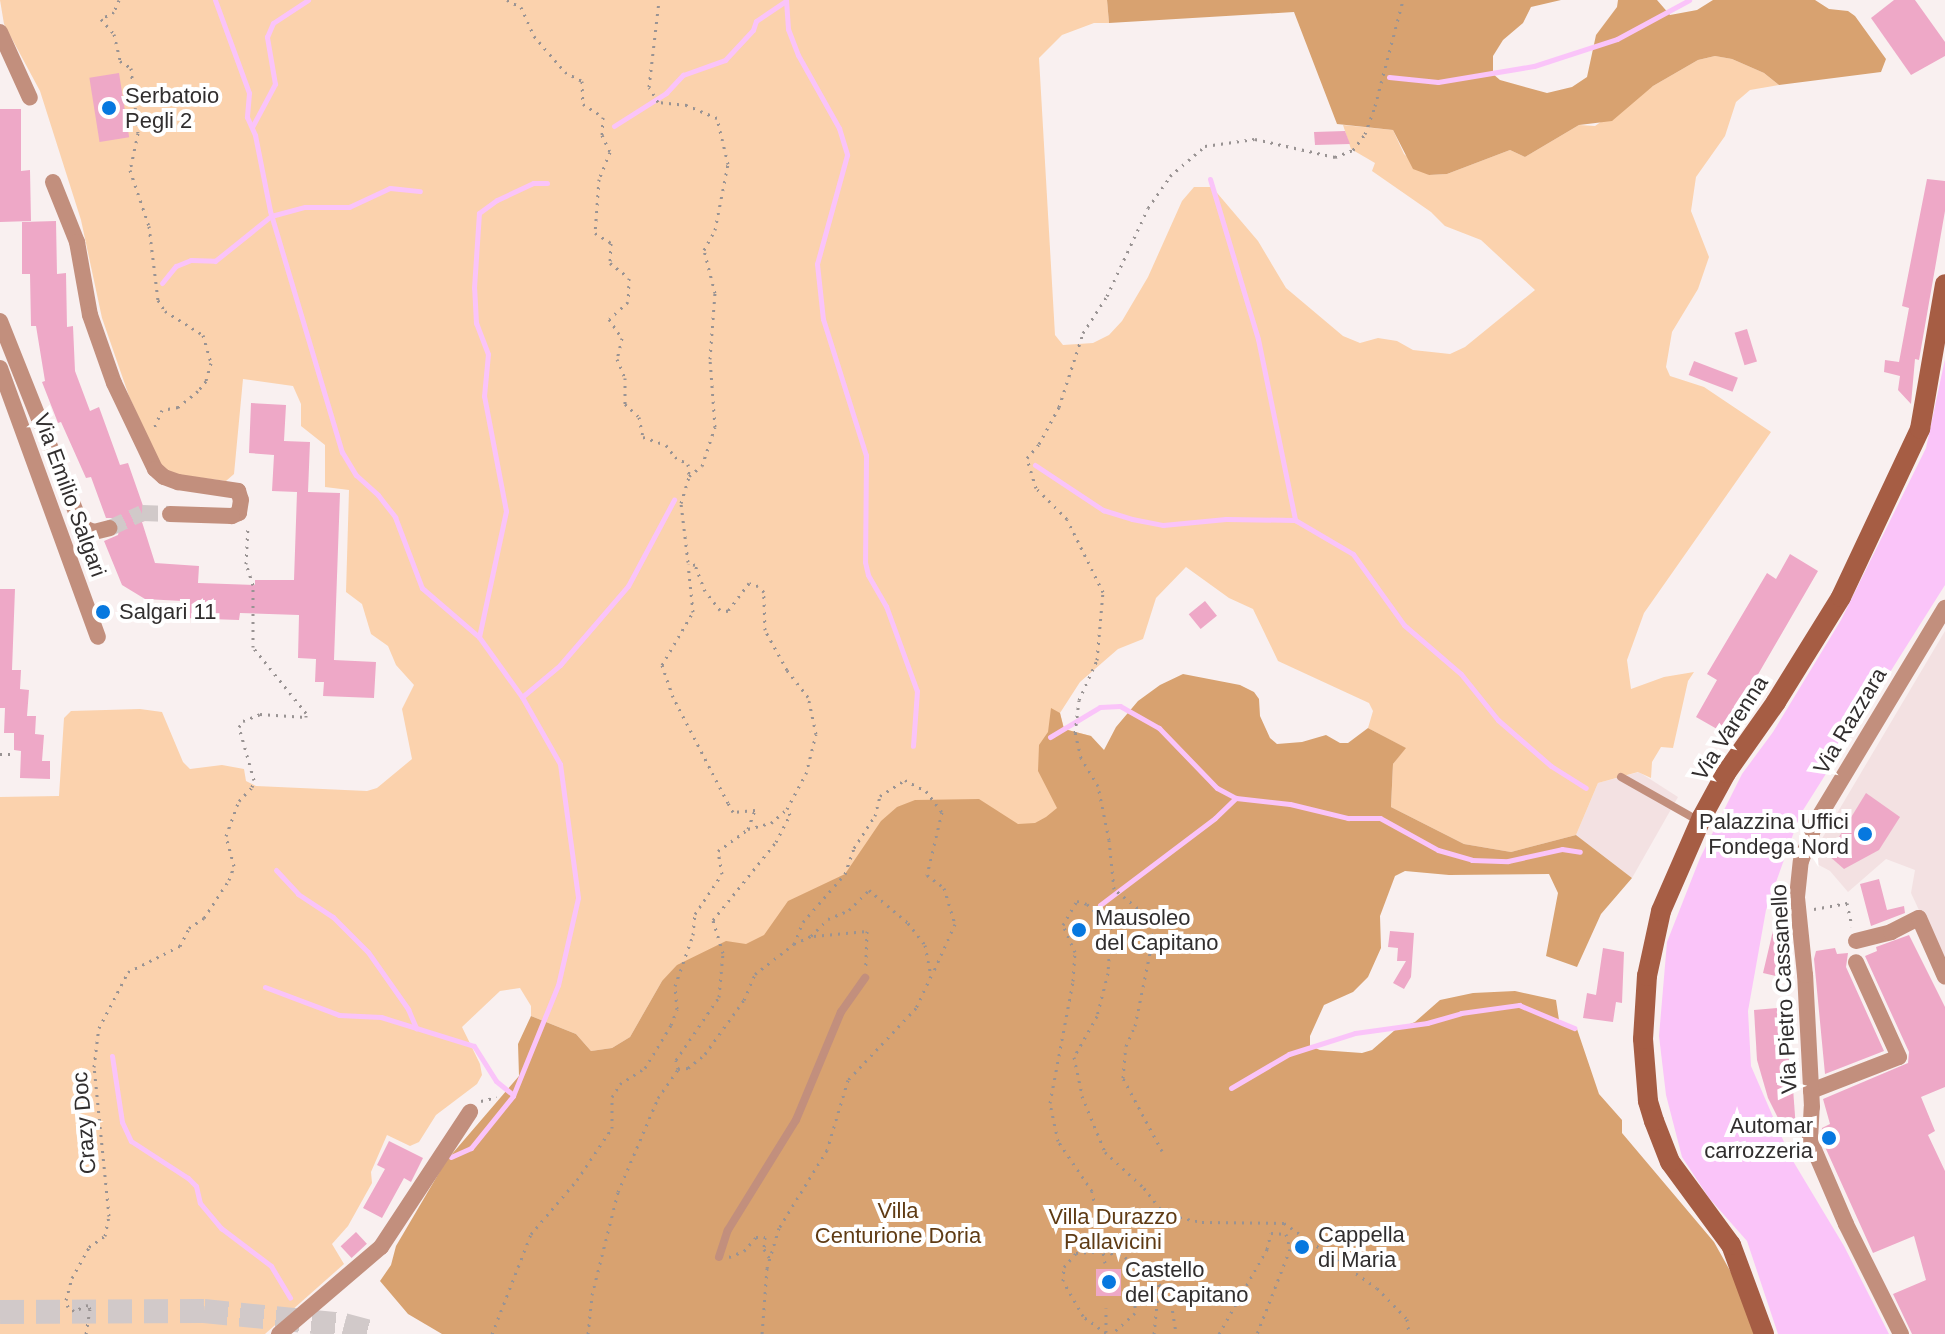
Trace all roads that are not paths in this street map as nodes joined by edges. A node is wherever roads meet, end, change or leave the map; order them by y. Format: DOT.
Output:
graph roads {
  1 [pos="0,32"];
  2 [pos="30,98"];
  3 [pos="53,182"];
  4 [pos="1945,284"];
  5 [pos="0,321"];
  6 [pos="0,368"];
  7 [pos="170,514"];
  8 [pos="110,528"];
  9 [pos="1945,608"];
  10 [pos="98,637"];
  11 [pos="1621,777"];
  12 [pos="1700,821"];
  13 [pos="1801,861"];
  14 [pos="1856,941"];
  15 [pos="1856,962"];
  16 [pos="1945,977"];
  17 [pos="865,978"];
  18 [pos="1811,1091"];
  19 [pos="470,1112"];
  20 [pos="719,1257"];
  21 [pos="279,1334"];
  22 [pos="1764,1334"];
  23 [pos="1901,1334"];
  1 -- 2 [label="street"];
  3 -- 7 [label="street"];
  4 -- 12 [label="street, Via Varenna"];
  5 -- 8 [label="street"];
  6 -- 10 [label="street, Via Emilio Salgari"];
  9 -- 13 [label="street, Via Razzara"];
  11 -- 12 [label="lane"];
  12 -- 22 [label="street, Via Varenna"];
  13 -- 18 [label="street, Via Pietro Cassanello"];
  14 -- 16 [label="street"];
  15 -- 18 [label="street"];
  17 -- 20 [label="lane"];
  18 -- 23 [label="street, Via Pietro Cassanello"];
  19 -- 21 [label="street"];
}
